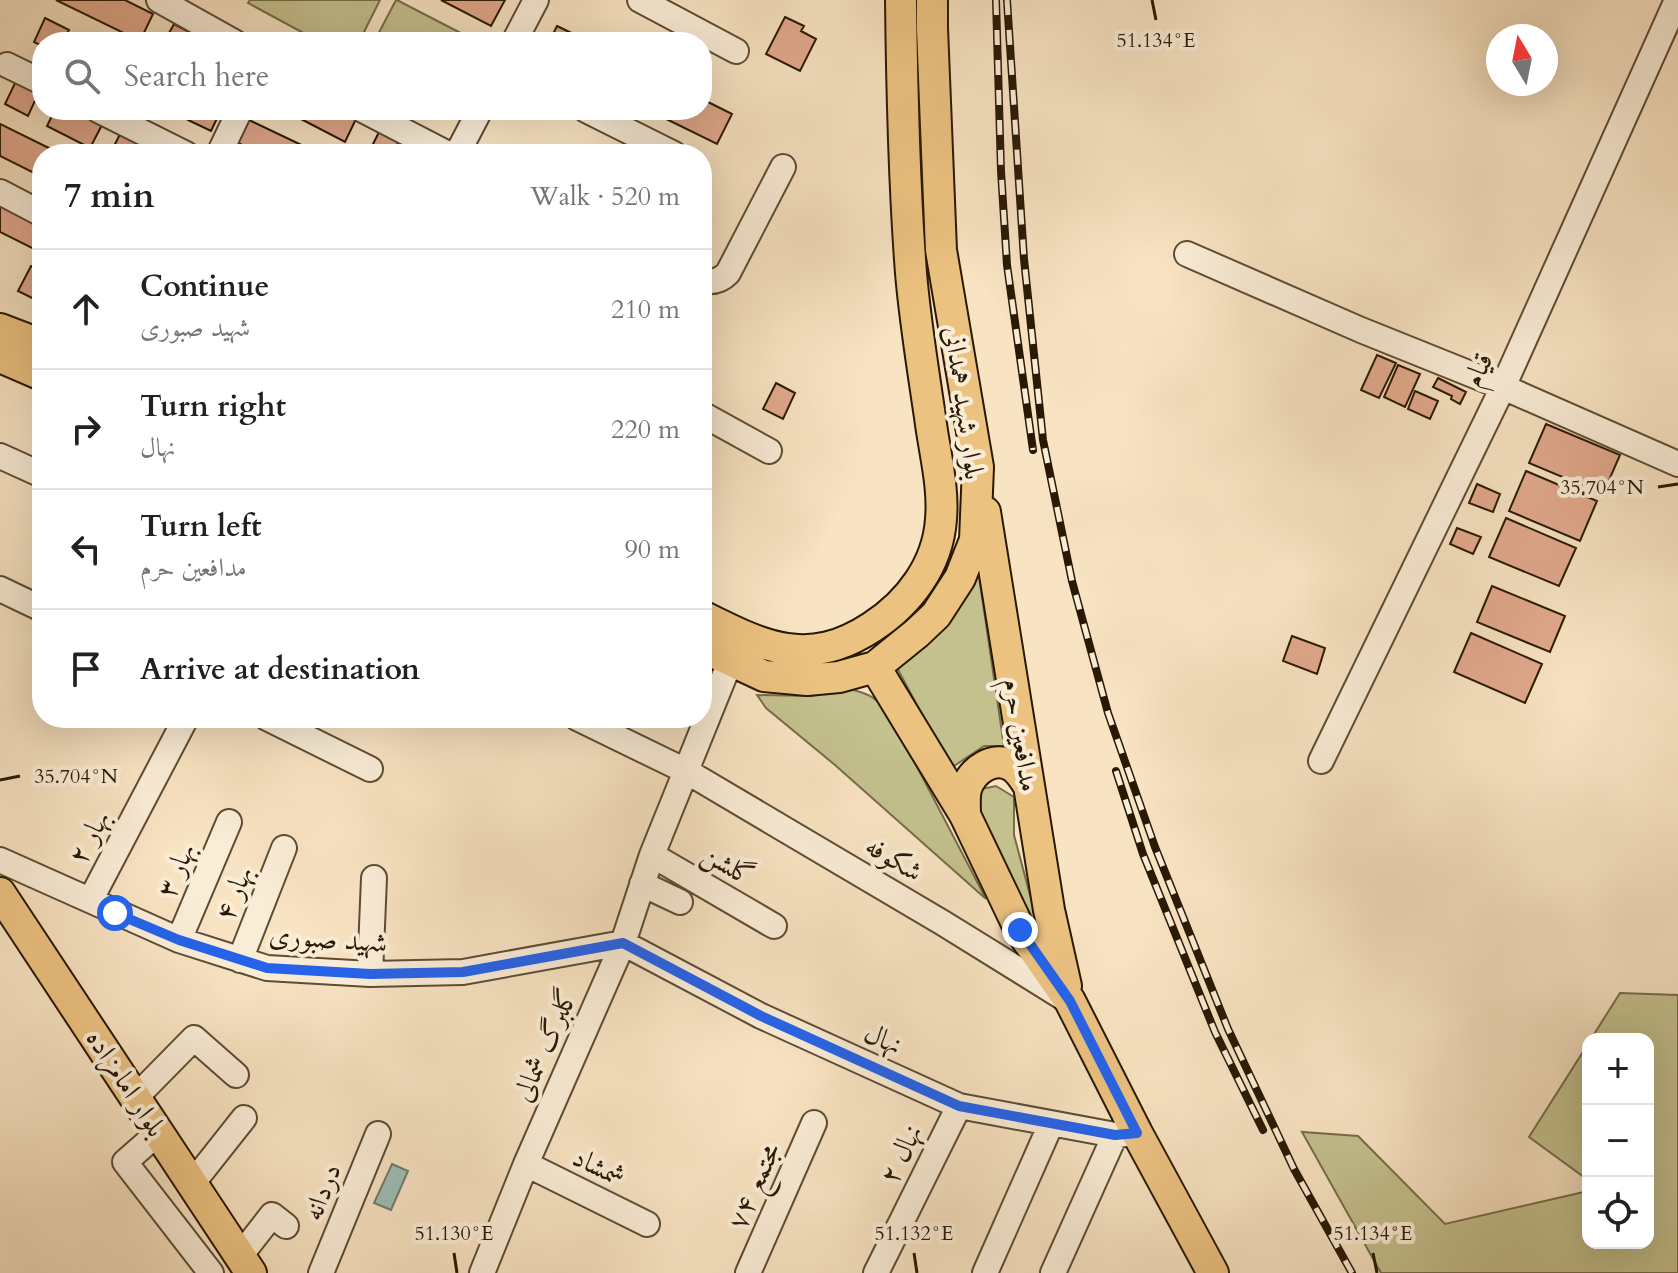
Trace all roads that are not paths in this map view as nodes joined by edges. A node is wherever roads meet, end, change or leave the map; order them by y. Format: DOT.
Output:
graph roads {
  1 [pos="159,0"];
  2 [pos="536,0"];
  3 [pos="640,0"];
  4 [pos="901,0"];
  5 [pos="932,0"];
  6 [pos="1677,0"];
  7 [pos="216,32"];
  8 [pos="519,32"];
  9 [pos="700,32"];
  10 [pos="712,38"];
  11 [pos="736,51"];
  12 [pos="7,65"];
  13 [pos="32,77"];
  14 [pos="118,120"];
  15 [pos="235,120"];
  16 [pos="382,120"];
  17 [pos="475,120"];
  18 [pos="606,120"];
  19 [pos="166,144"];
  20 [pos="224,144"];
  21 [pos="429,144"];
  22 [pos="462,144"];
  23 [pos="654,144"];
  24 [pos="783,167"];
  25 [pos="0,192"];
  26 [pos="32,209"];
  27 [pos="939,211"];
  28 [pos="908,213"];
  29 [pos="1187,254"];
  30 [pos="712,281"];
  31 [pos="0,329"];
  32 [pos="32,341"];
  33 [pos="0,357"];
  34 [pos="32,371"];
  35 [pos="1503,387"];
  36 [pos="712,420"];
  37 [pos="769,451"];
  38 [pos="0,456"];
  39 [pos="1678,464"];
  40 [pos="978,467"];
  41 [pos="32,470"];
  42 [pos="0,589"];
  43 [pos="32,604"];
  44 [pos="712,626"];
  45 [pos="712,647"];
  46 [pos="735,648"];
  47 [pos="875,667"];
  48 [pos="712,706"];
  49 [pos="181,728"];
  50 [pos="287,728"];
  51 [pos="598,728"];
  52 [pos="703,728"];
  53 [pos="1321,761"];
  54 [pos="370,769"];
  55 [pos="686,771"];
  56 [pos="1029,786"];
  57 [pos="965,815"];
  58 [pos="229,822"];
  59 [pos="284,848"];
  60 [pos="652,855"];
  61 [pos="0,860"];
  62 [pos="374,878"];
  63 [pos="642,884"];
  64 [pos="0,893"];
  65 [pos="91,899"];
  66 [pos="680,902"];
  67 [pos="774,926"];
  68 [pos="179,940"];
  69 [pos="623,943"];
  70 [pos="240,960"];
  71 [pos="370,974"];
  72 [pos="1070,1001"];
  73 [pos="236,1075"];
  74 [pos="136,1097"];
  75 [pos="959,1106"];
  76 [pos="244,1118"];
  77 [pos="814,1123"];
  78 [pos="1051,1124"];
  79 [pos="158,1133"];
  80 [pos="378,1134"];
  81 [pos="1126,1134"];
  82 [pos="526,1164"];
  83 [pos="191,1185"];
  84 [pos="279,1220"];
  85 [pos="647,1224"];
  86 [pos="245,1264"];
  87 [pos="211,1273"];
  88 [pos="321,1273"];
  89 [pos="482,1273"];
  90 [pos="748,1273"];
  91 [pos="876,1273"];
  92 [pos="985,1273"];
  93 [pos="1053,1273"];
  94 [pos="1213,1273"];
  1 -- 7 [label="street"];
  2 -- 8 [label="street"];
  3 -- 9 [label="street"];
  4 -- 28 [label="main road, بلوار شهید همدانی"];
  5 -- 27 [label="main road, بلوار شهید همدانی"];
  6 -- 35 [label="street, قیام"];
  10 -- 11 [label="street"];
  12 -- 13 [label="street"];
  14 -- 19 [label="street"];
  15 -- 20 [label="street"];
  16 -- 21 [label="street"];
  17 -- 22 [label="street"];
  18 -- 23 [label="street"];
  24 -- 30 [label="street"];
  25 -- 26 [label="street"];
  27 -- 28 [label="main road"];
  27 -- 40 [label="main road, بلوار شهید همدانی"];
  28 -- 46 [label="main road, بلوار شهید همدانی"];
  29 -- 35 [label="street"];
  31 -- 32 [label="main road"];
  33 -- 34 [label="main road"];
  35 -- 39 [label="street"];
  35 -- 53 [label="street, قیام"];
  36 -- 37 [label="street"];
  38 -- 41 [label="street"];
  40 -- 47 [label="main road, بلوار شهید همدانی"];
  40 -- 56 [label="main road, مدافعین حرم"];
  42 -- 43 [label="street"];
  44 -- 46 [label="main road"];
  45 -- 46 [label="main road"];
  46 -- 47 [label="main road, بلوار شهید همدانی"];
  46 -- 48 [label="street, گلبرگ شمالی"];
  47 -- 57 [label="main road, مدافعین حرم"];
  49 -- 65 [label="street, بهار ۲"];
  50 -- 54 [label="street"];
  51 -- 55 [label="street, شکوفه"];
  52 -- 55 [label="street, گلبرگ شمالی"];
  55 -- 60 [label="street, گلبرگ شمالی"];
  55 -- 72 [label="street, شکوفه"];
  56 -- 57 [label="main road"];
  56 -- 72 [label="main road, مدافعین حرم"];
  57 -- 72 [label="main road, مدافعین حرم"];
  58 -- 68 [label="street, بهار ۳"];
  59 -- 70 [label="street, بهار ۴"];
  60 -- 63 [label="street, گلبرگ شمالی"];
  60 -- 67 [label="street, گلشن"];
  61 -- 65 [label="street, شهید صبوری"];
  62 -- 71 [label="street"];
  63 -- 66 [label="street"];
  63 -- 69 [label="street, گلبرگ شمالی"];
  64 -- 74 [label="main road, بلوار امامزاده"];
  65 -- 68 [label="street, شهید صبوری"];
  68 -- 70 [label="street, شهید صبوری"];
  69 -- 71 [label="street, شهید صبوری"];
  69 -- 75 [label="street, نهال"];
  69 -- 82 [label="street, گلبرگ شمالی"];
  70 -- 71 [label="street, شهید صبوری"];
  72 -- 81 [label="main road, مدافعین حرم"];
  73 -- 74 [label="street"];
  74 -- 79 [label="main road, بلوار امامزاده"];
  75 -- 78 [label="street, نهال"];
  75 -- 91 [label="street, نهال ۲"];
  76 -- 83 [label="street"];
  77 -- 90 [label="street, مجتمع ۷۴"];
  78 -- 81 [label="street, نهال"];
  78 -- 92 [label="street"];
  79 -- 83 [label="main road, بلوار امامزاده"];
  79 -- 87 [label="street"];
  80 -- 88 [label="street, دردانه"];
  81 -- 93 [label="street"];
  81 -- 94 [label="main road, مدافعین حرم"];
  82 -- 85 [label="street, شمشاد"];
  82 -- 89 [label="street, گلبرگ شمالی"];
  83 -- 86 [label="main road, بلوار امامزاده"];
  84 -- 86 [label="street"];
}
